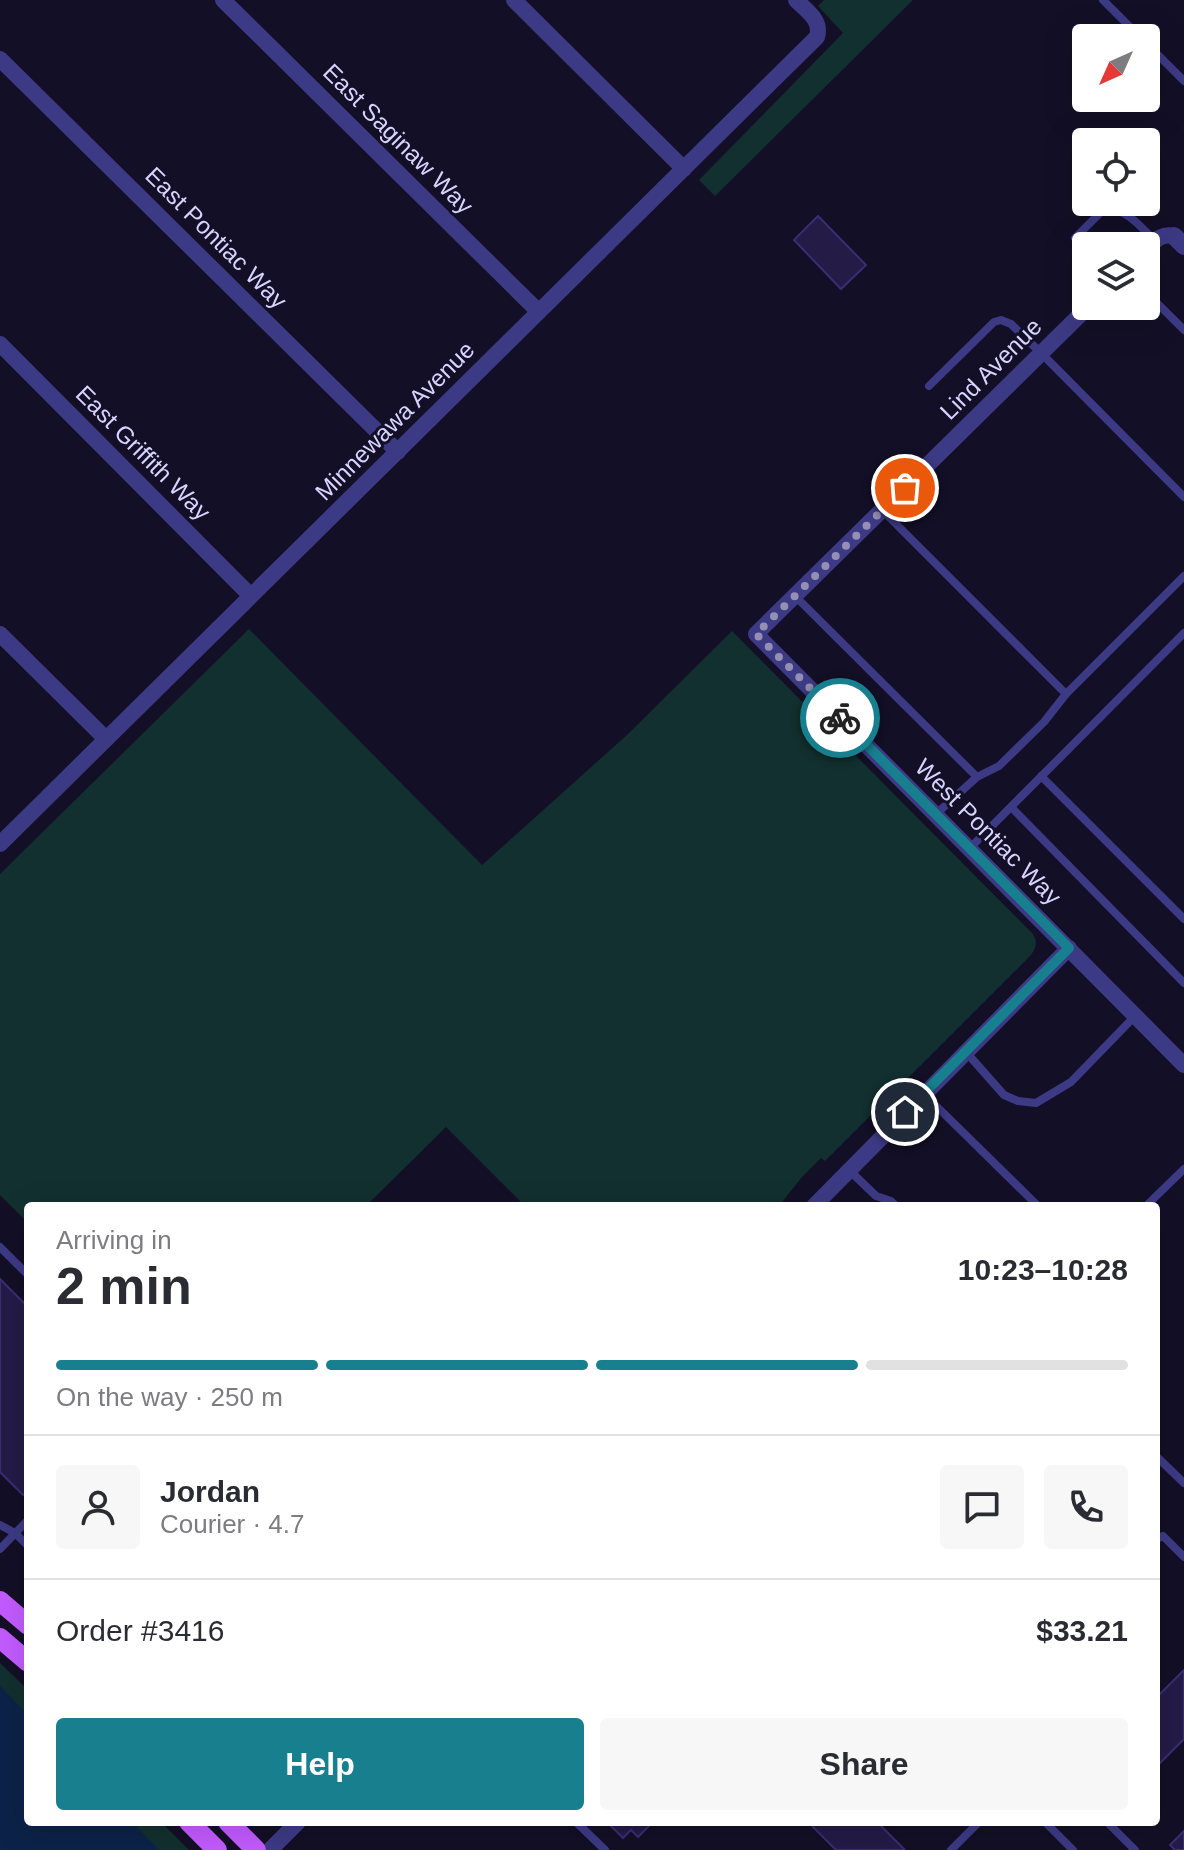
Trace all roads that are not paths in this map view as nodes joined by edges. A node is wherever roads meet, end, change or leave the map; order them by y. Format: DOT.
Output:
graph roads {
  1 [pos="223,0"];
  2 [pos="514,0"];
  3 [pos="796,0"];
  4 [pos="1103,0"];
  5 [pos="1127,24"];
  6 [pos="1160,57"];
  7 [pos="0,59"];
  8 [pos="1184,81"];
  9 [pos="684,169"];
  10 [pos="1081,232"];
  11 [pos="1142,232"];
  12 [pos="1181,236"];
  13 [pos="1160,239"];
  14 [pos="1160,306"];
  15 [pos="539,312"];
  16 [pos="1075,320"];
  17 [pos="1184,330"];
  18 [pos="0,344"];
  19 [pos="1041,353"];
  20 [pos="929,386"];
  21 [pos="398,452"];
  22 [pos="1184,497"];
  23 [pos="882,510"];
  24 [pos="1184,576"];
  25 [pos="251,596"];
  26 [pos="795,596"];
  27 [pos="1184,633"];
  28 [pos="0,634"];
  29 [pos="756,634"];
  30 [pos="1066,694"];
  31 [pos="106,739"];
  32 [pos="1041,776"];
  33 [pos="977,777"];
  34 [pos="1011,807"];
  35 [pos="936,814"];
  36 [pos="0,844"];
  37 [pos="970,848"];
  38 [pos="1184,919"];
  39 [pos="1069,948"];
  40 [pos="1184,983"];
  41 [pos="1136,1015"];
  42 [pos="965,1051"];
  43 [pos="1183,1063"];
  44 [pos="923,1093"];
  45 [pos="849,1169"];
  46 [pos="1184,1169"];
  47 [pos="818,1202"];
  48 [pos="892,1202"];
  49 [pos="1034,1202"];
  50 [pos="1150,1202"];
  51 [pos="0,1247"];
  52 [pos="24,1271"];
  53 [pos="1160,1460"];
  54 [pos="1184,1483"];
  55 [pos="24,1524"];
  56 [pos="0,1525"];
  57 [pos="15,1533"];
  58 [pos="1160,1537"];
  59 [pos="24,1542"];
  60 [pos="0,1549"];
  61 [pos="1184,1557"];
  62 [pos="0,1601"];
  63 [pos="24,1622"];
  64 [pos="0,1638"];
  65 [pos="24,1659"];
  66 [pos="193,1826"];
  67 [pos="232,1826"];
  68 [pos="294,1826"];
  69 [pos="580,1826"];
  70 [pos="975,1826"];
  71 [pos="1049,1826"];
  72 [pos="1111,1826"];
  73 [pos="217,1850"];
  74 [pos="256,1850"];
  75 [pos="270,1850"];
  76 [pos="605,1850"];
  77 [pos="951,1850"];
  78 [pos="1073,1850"];
  79 [pos="1135,1850"];
  1 -- 15 [label="street, East Saginaw Way"];
  2 -- 9 [label="street"];
  3 -- 9 [label="street, Minnewawa Avenue"];
  4 -- 5 [label="lane"];
  6 -- 8 [label="lane"];
  7 -- 21 [label="street, East Pontiac Way"];
  9 -- 15 [label="street, Minnewawa Avenue"];
  10 -- 11 [label="lane"];
  12 -- 13 [label="street"];
  14 -- 17 [label="lane"];
  15 -- 21 [label="street, Minnewawa Avenue"];
  16 -- 19 [label="street, Lind Avenue"];
  18 -- 25 [label="street, East Griffith Way"];
  19 -- 20 [label="lane"];
  19 -- 22 [label="lane"];
  19 -- 23 [label="street, Lind Avenue"];
  21 -- 25 [label="street, Minnewawa Avenue"];
  23 -- 26 [label="street, Lind Avenue"];
  23 -- 30 [label="lane"];
  24 -- 30 [label="lane"];
  25 -- 31 [label="street, Minnewawa Avenue"];
  26 -- 29 [label="street, Lind Avenue"];
  26 -- 33 [label="lane"];
  27 -- 32 [label="lane"];
  28 -- 31 [label="street"];
  29 -- 35 [label="street, West Pontiac Way"];
  30 -- 33 [label="lane"];
  31 -- 36 [label="street, Minnewawa Avenue"];
  32 -- 34 [label="lane"];
  32 -- 38 [label="lane"];
  33 -- 35 [label="lane"];
  34 -- 37 [label="lane"];
  34 -- 40 [label="lane"];
  35 -- 37 [label="street, West Pontiac Way"];
  37 -- 39 [label="street, West Pontiac Way"];
  39 -- 41 [label="street, West Pontiac Way"];
  39 -- 42 [label="street"];
  41 -- 42 [label="lane"];
  41 -- 43 [label="street, West Pontiac Way"];
  42 -- 44 [label="street"];
  44 -- 45 [label="street"];
  44 -- 49 [label="lane"];
  45 -- 47 [label="street"];
  45 -- 48 [label="lane"];
  46 -- 50 [label="lane"];
  51 -- 52 [label="lane"];
  53 -- 54 [label="lane"];
  55 -- 57 [label="lane"];
  56 -- 57 [label="lane"];
  57 -- 59 [label="lane"];
  57 -- 60 [label="lane"];
  58 -- 61 [label="lane"];
  62 -- 63 [label="main road"];
  64 -- 65 [label="main road"];
  66 -- 73 [label="main road"];
  67 -- 74 [label="main road"];
  68 -- 75 [label="street"];
  69 -- 76 [label="lane"];
  70 -- 77 [label="lane"];
  71 -- 78 [label="lane"];
  72 -- 79 [label="lane"];
}
